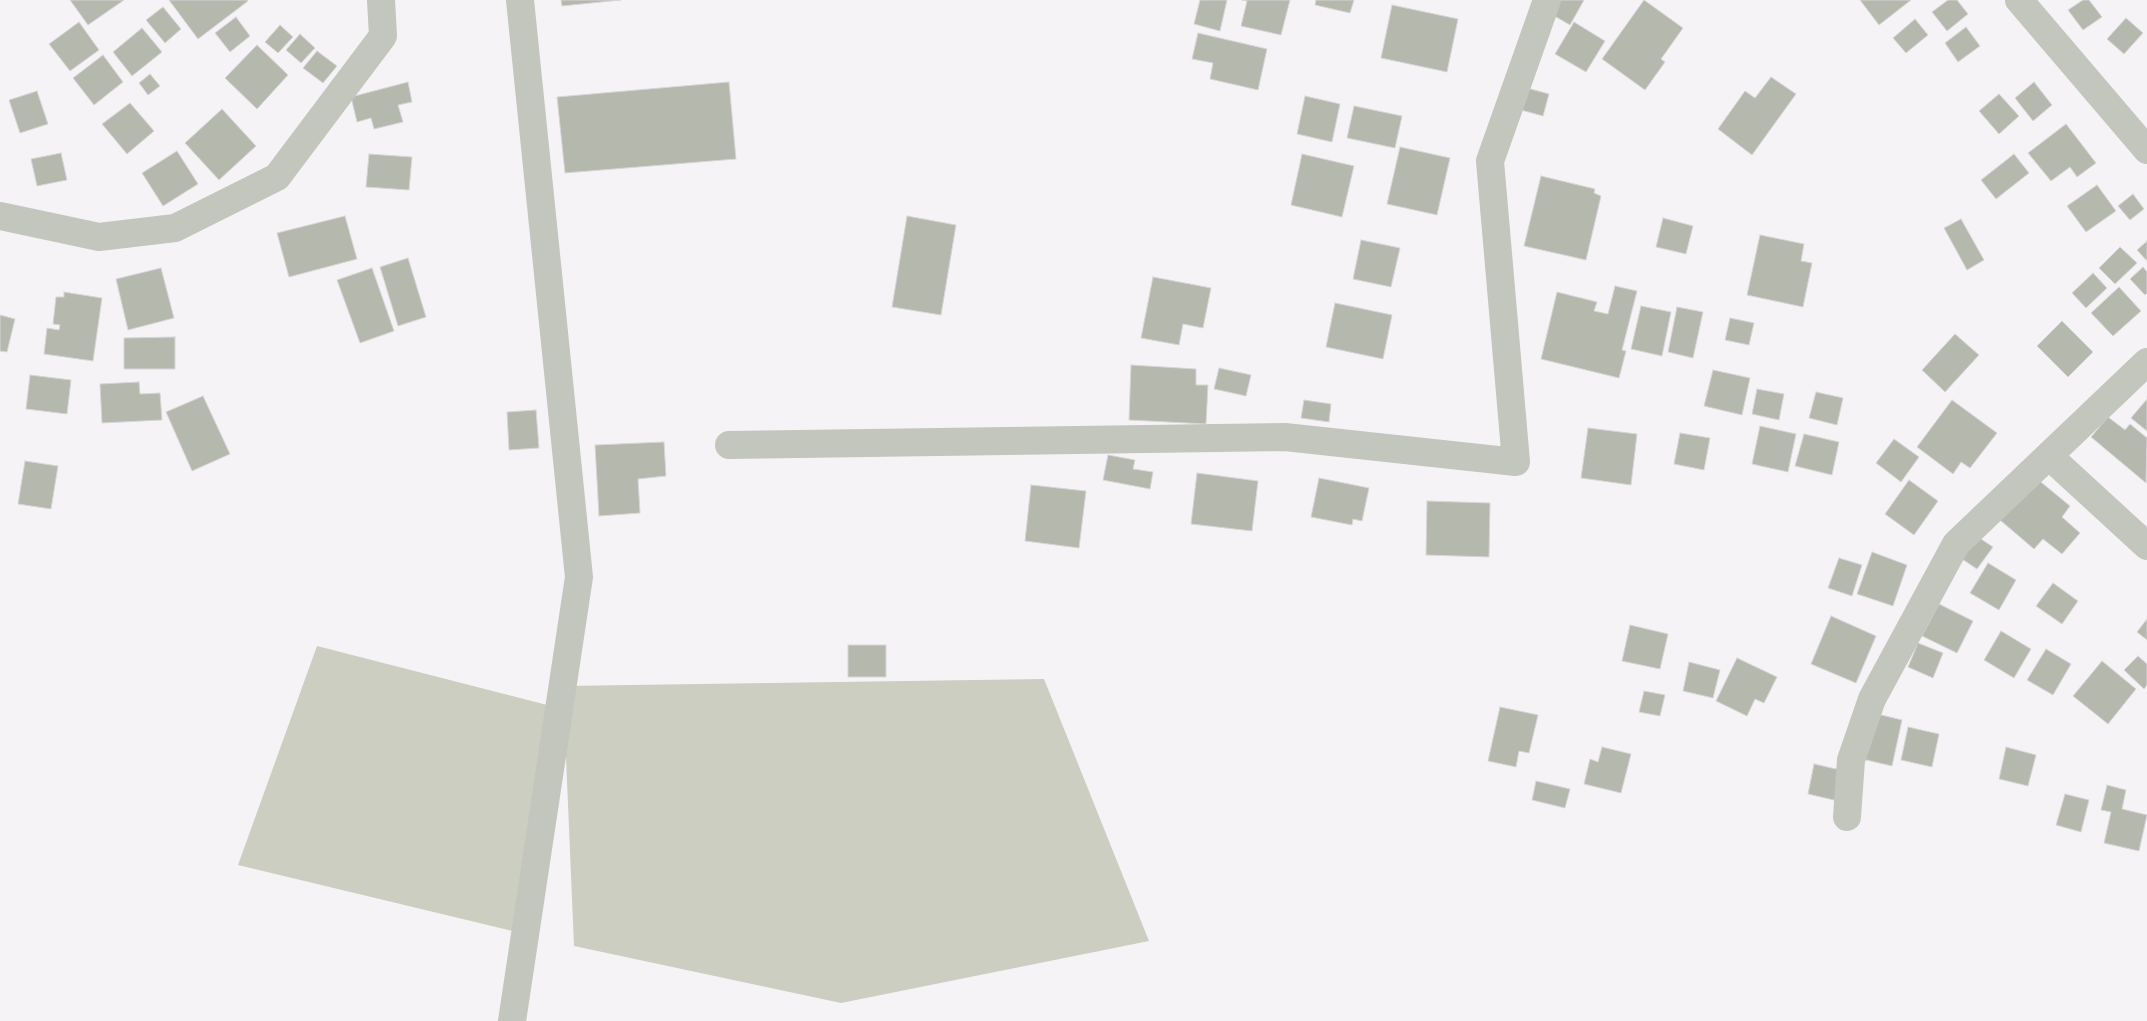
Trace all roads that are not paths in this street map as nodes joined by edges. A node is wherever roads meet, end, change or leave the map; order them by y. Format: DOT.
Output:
graph roads {
  1 [pos="381,0"];
  2 [pos="520,0"];
  3 [pos="1547,0"];
  4 [pos="2019,0"];
  5 [pos="2147,150"];
  6 [pos="0,216"];
  7 [pos="2147,362"];
  8 [pos="729,445"];
  9 [pos="2050,456"];
  10 [pos="2147,546"];
  11 [pos="1847,817"];
  12 [pos="512,1021"];
  1 -- 6 [label="street"];
  2 -- 12 [label="street"];
  3 -- 8 [label="street"];
  4 -- 5 [label="street"];
  7 -- 9 [label="street"];
  9 -- 10 [label="street"];
  9 -- 11 [label="street"];
}
